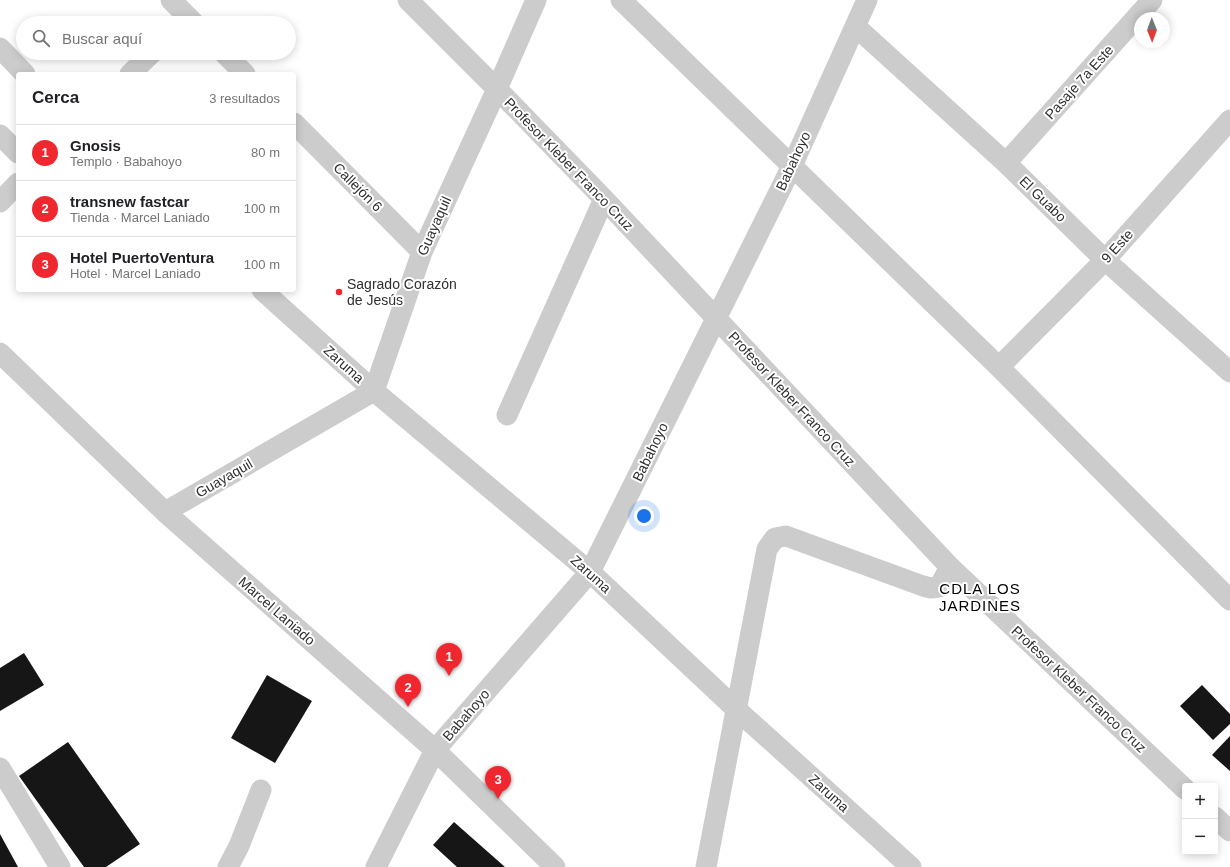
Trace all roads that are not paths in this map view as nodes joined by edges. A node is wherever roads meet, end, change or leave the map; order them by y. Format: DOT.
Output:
graph roads {
  1 [pos="171,0"];
  2 [pos="408,0"];
  3 [pos="536,0"];
  4 [pos="622,0"];
  5 [pos="867,0"];
  6 [pos="1152,0"];
  7 [pos="184,16"];
  8 [pos="855,26"];
  9 [pos="0,48"];
  10 [pos="145,60"];
  11 [pos="231,60"];
  12 [pos="23,72"];
  13 [pos="132,72"];
  14 [pos="243,72"];
  15 [pos="497,89"];
  16 [pos="1230,120"];
  17 [pos="296,125"];
  18 [pos="0,135"];
  19 [pos="16,151"];
  20 [pos="1006,163"];
  21 [pos="792,166"];
  22 [pos="16,185"];
  23 [pos="604,199"];
  24 [pos="0,202"];
  25 [pos="422,252"];
  26 [pos="1105,260"];
  27 [pos="264,292"];
  28 [pos="716,319"];
  29 [pos="0,353"];
  30 [pos="1000,367"];
  31 [pos="1230,372"];
  32 [pos="374,391"];
  33 [pos="507,415"];
  34 [pos="165,512"];
  35 [pos="950,567"];
  36 [pos="590,572"];
  37 [pos="1230,600"];
  38 [pos="736,709"];
  39 [pos="435,750"];
  40 [pos="0,768"];
  41 [pos="1182,786"];
  42 [pos="261,790"];
  43 [pos="1217,819"];
  44 [pos="1230,831"];
  45 [pos="60,867"];
  46 [pos="228,867"];
  47 [pos="376,867"];
  48 [pos="555,867"];
  49 [pos="706,867"];
  50 [pos="911,867"];
  1 -- 7 [label="street"];
  2 -- 15 [label="street, Profesor Kleber Franco Cruz"];
  3 -- 15 [label="street, Guayaquil"];
  4 -- 21 [label="street"];
  5 -- 8 [label="street, Babahoyo"];
  6 -- 20 [label="street, Pasaje 7a Este"];
  8 -- 20 [label="street, El Guabo"];
  8 -- 21 [label="street, Babahoyo"];
  9 -- 12 [label="street"];
  10 -- 13 [label="street"];
  11 -- 14 [label="street"];
  15 -- 23 [label="street, Profesor Kleber Franco Cruz"];
  15 -- 25 [label="street, Guayaquil"];
  16 -- 26 [label="street, 9 Este"];
  17 -- 25 [label="street, Callejón 6"];
  18 -- 19 [label="street"];
  20 -- 26 [label="street, El Guabo"];
  21 -- 28 [label="street, Babahoyo"];
  21 -- 30 [label="street"];
  22 -- 24 [label="street"];
  23 -- 28 [label="street, Profesor Kleber Franco Cruz"];
  23 -- 33 [label="street"];
  25 -- 32 [label="street, Guayaquil"];
  26 -- 30 [label="street, 9 Este"];
  26 -- 31 [label="street, El Guabo"];
  27 -- 32 [label="street, Zaruma"];
  28 -- 35 [label="street, Profesor Kleber Franco Cruz"];
  28 -- 36 [label="street, Babahoyo"];
  29 -- 34 [label="street, Marcel Laniado"];
  30 -- 37 [label="street"];
  32 -- 34 [label="street, Guayaquil"];
  32 -- 36 [label="street, Zaruma"];
  34 -- 39 [label="street, Marcel Laniado"];
  35 -- 38 [label="street"];
  35 -- 41 [label="street, Profesor Kleber Franco Cruz"];
  36 -- 38 [label="street, Zaruma"];
  36 -- 39 [label="street, Babahoyo"];
  38 -- 49 [label="street"];
  38 -- 50 [label="street, Zaruma"];
  39 -- 47 [label="street, Babahoyo"];
  39 -- 48 [label="street, Marcel Laniado"];
  40 -- 45 [label="street"];
  42 -- 46 [label="street"];
  43 -- 44 [label="street"];
}
